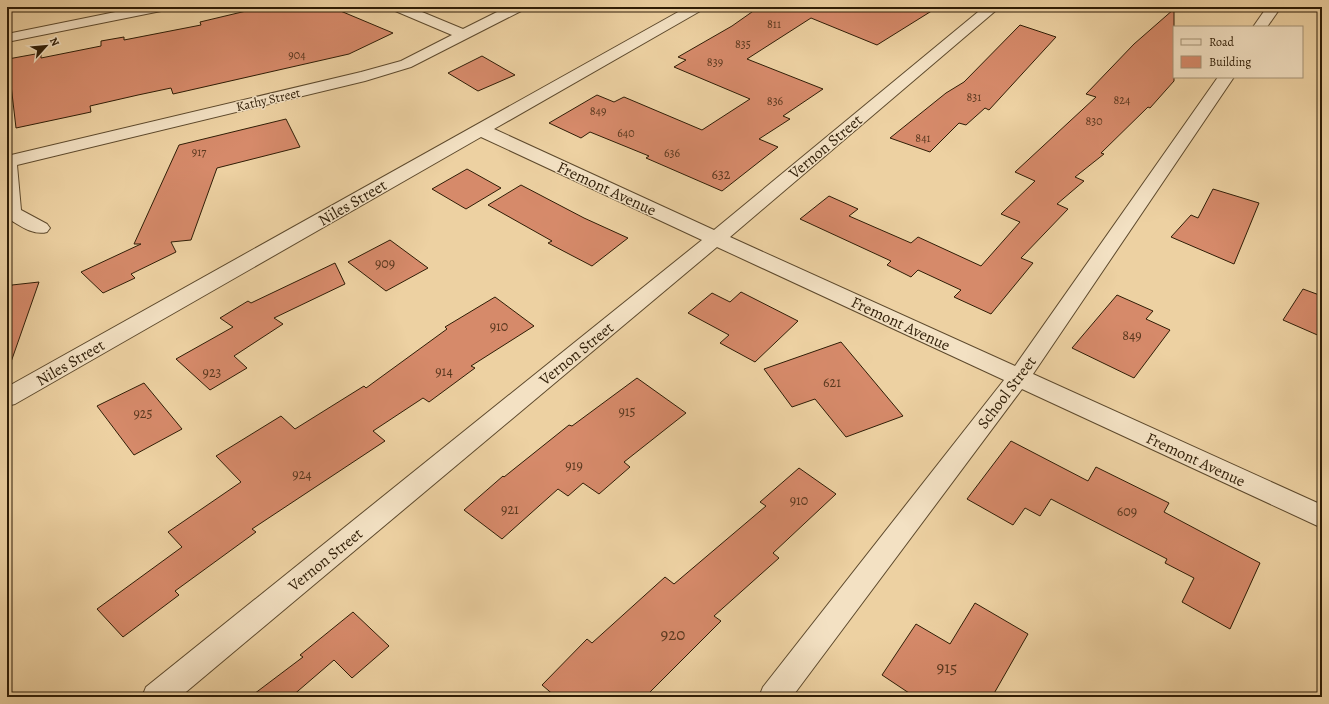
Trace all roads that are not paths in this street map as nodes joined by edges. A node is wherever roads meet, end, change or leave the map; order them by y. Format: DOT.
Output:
graph roads {
  1 [pos="161,7"];
  2 [pos="398,7"];
  3 [pos="518,7"];
  4 [pos="698,7"];
  5 [pos="993,7"];
  6 [pos="1274,7"];
  7 [pos="1261,26"];
  8 [pos="465,35"];
  9 [pos="7,38"];
  10 [pos="1225,78"];
  11 [pos="481,130"];
  12 [pos="7,161"];
  13 [pos="40,228"];
  14 [pos="716,238"];
  15 [pos="1019,377"];
  16 [pos="7,398"];
  17 [pos="1322,517"];
  18 [pos="157,697"];
  19 [pos="774,697"];
  1 -- 9 [label="street"];
  2 -- 8 [label="street"];
  3 -- 8 [label="street, Kathy Street"];
  4 -- 11 [label="street, Niles Street"];
  5 -- 14 [label="street, Vernon Street"];
  6 -- 7 [label="street"];
  8 -- 12 [label="street, Kathy Street"];
  10 -- 15 [label="street, School Street"];
  11 -- 14 [label="street, Fremont Avenue"];
  11 -- 16 [label="street, Niles Street"];
  12 -- 13 [label="street"];
  14 -- 15 [label="street, Fremont Avenue"];
  14 -- 18 [label="street, Vernon Street"];
  15 -- 17 [label="street, Fremont Avenue"];
  15 -- 19 [label="street, School Street"];
}
